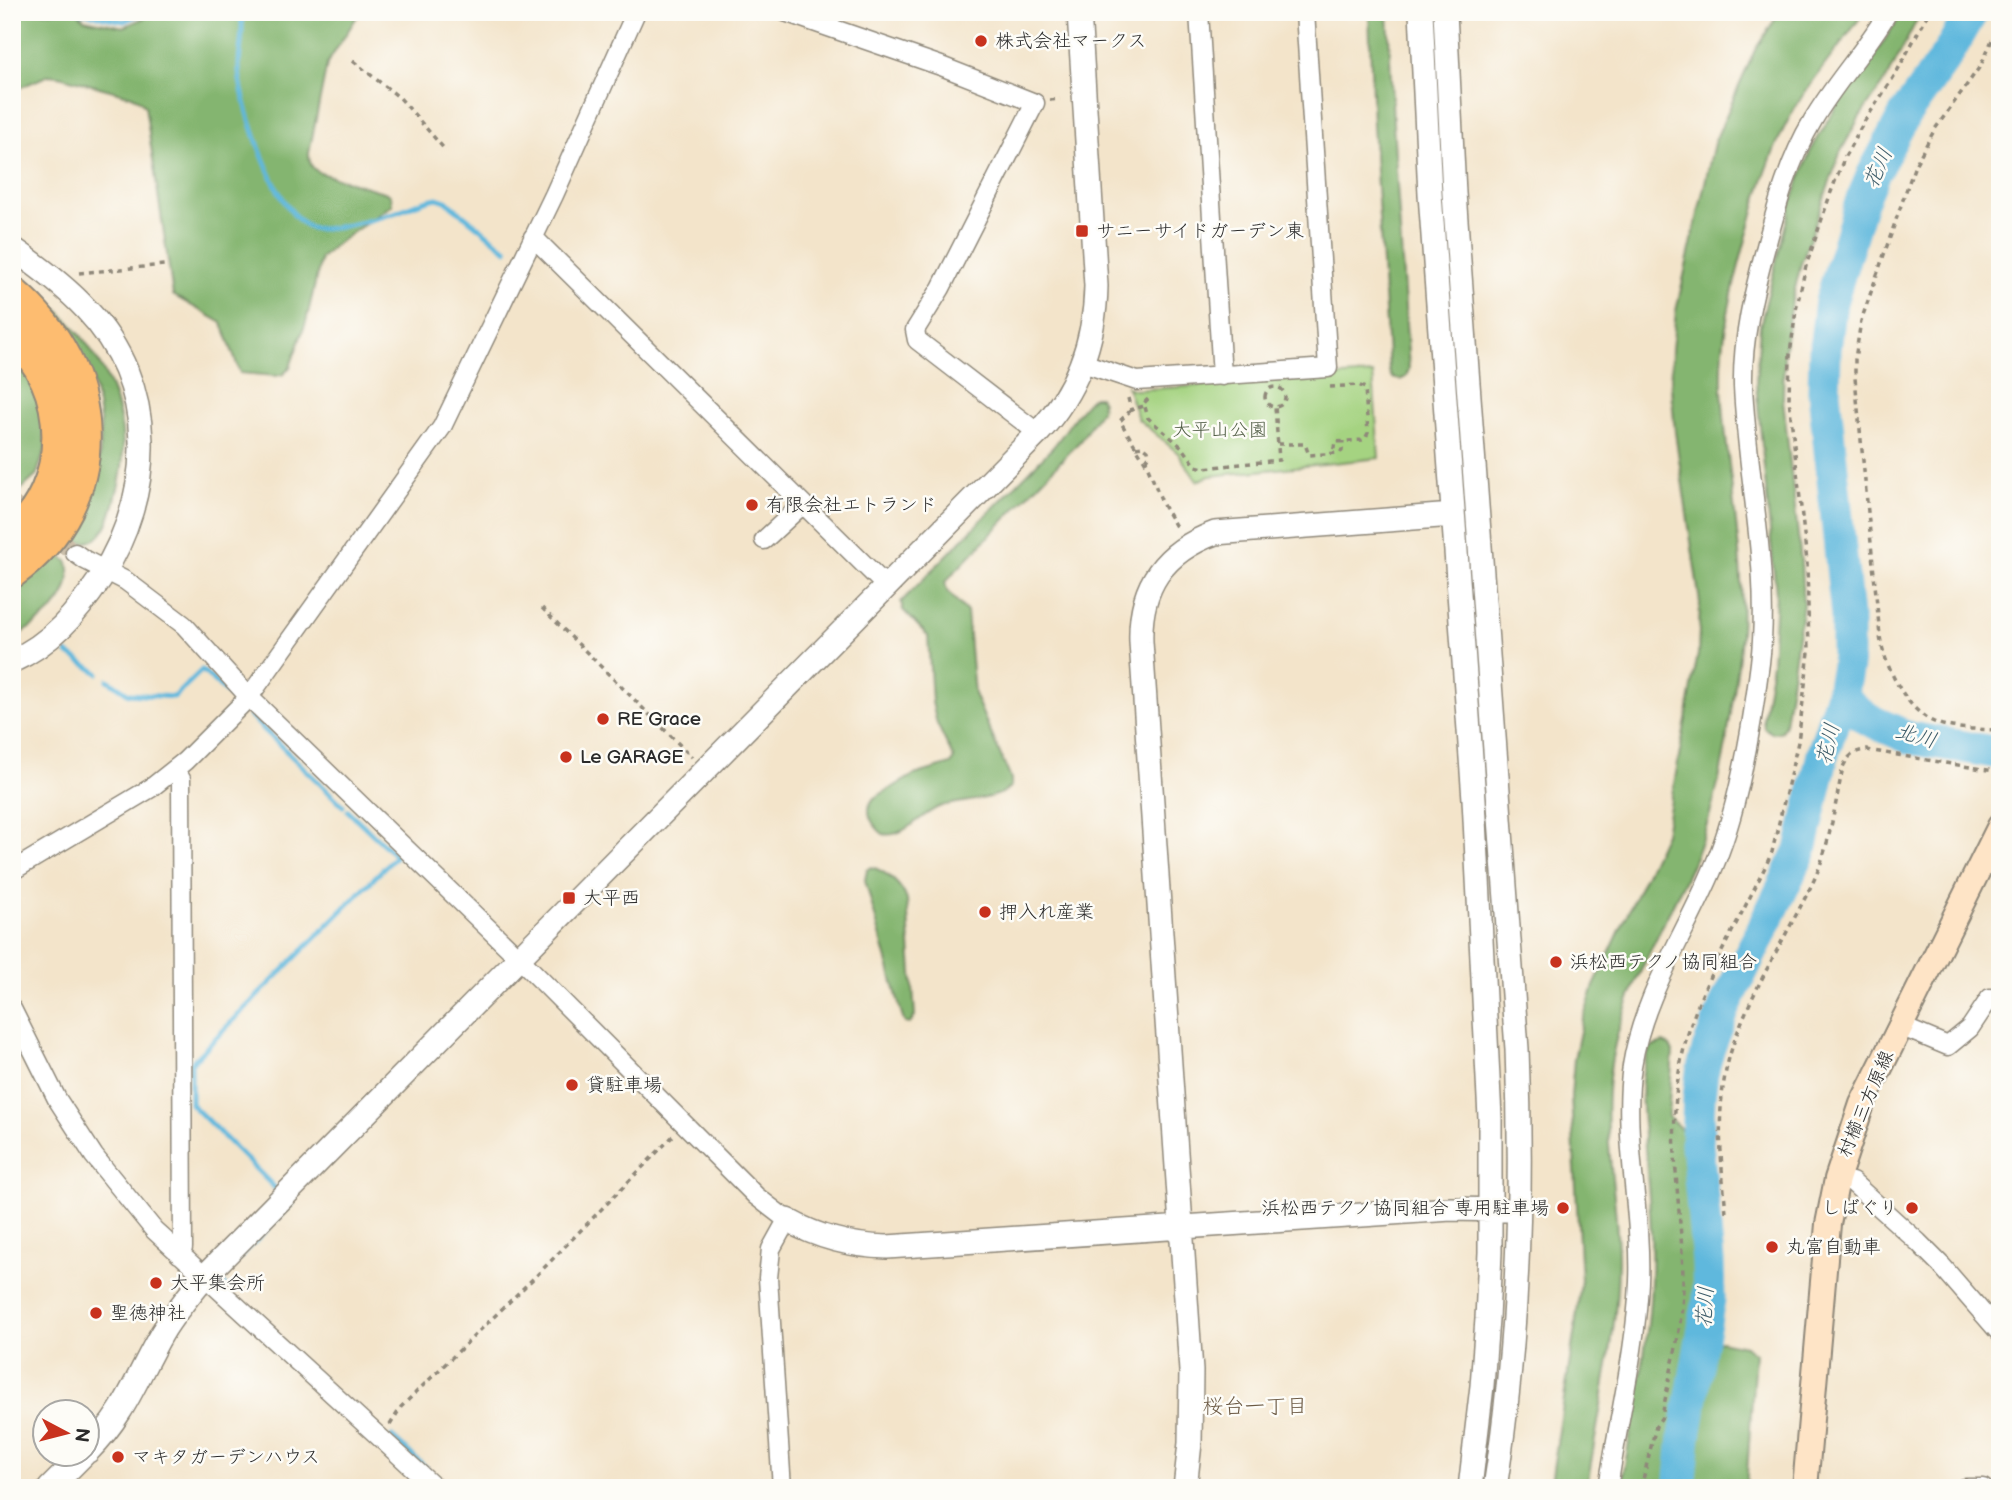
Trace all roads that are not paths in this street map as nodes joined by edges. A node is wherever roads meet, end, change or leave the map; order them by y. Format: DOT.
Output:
graph roads {
  1 [pos="636,12"];
  2 [pos="785,12"];
  3 [pos="1079,12"];
  4 [pos="1199,12"];
  5 [pos="1305,12"];
  6 [pos="1421,12"];
  7 [pos="1445,12"];
  8 [pos="1888,12"];
  9 [pos="533,237"];
  10 [pos="12,248"];
  11 [pos="12,294"];
  12 [pos="12,335"];
  13 [pos="1083,363"];
  14 [pos="1222,376"];
  15 [pos="1038,433"];
  16 [pos="803,504"];
  17 [pos="1453,515"];
  18 [pos="12,538"];
  19 [pos="764,540"];
  20 [pos="75,553"];
  21 [pos="105,570"];
  22 [pos="12,571"];
  23 [pos="887,587"];
  24 [pos="12,661"];
  25 [pos="249,697"];
  26 [pos="174,771"];
  27 [pos="2000,826"];
  28 [pos="12,871"];
  29 [pos="520,959"];
  30 [pos="2000,1005"];
  31 [pos="12,1009"];
  32 [pos="1900,1026"];
  33 [pos="1837,1179"];
  34 [pos="1490,1209"];
  35 [pos="1520,1210"];
  36 [pos="787,1220"];
  37 [pos="1181,1227"];
  38 [pos="178,1254"];
  39 [pos="205,1277"];
  40 [pos="2000,1334"];
  41 [pos="102,1436"];
  42 [pos="71,1468"];
  43 [pos="50,1488"];
  44 [pos="435,1488"];
  45 [pos="782,1488"];
  46 [pos="1185,1488"];
  47 [pos="1470,1488"];
  48 [pos="1495,1488"];
  49 [pos="1608,1488"];
  50 [pos="1805,1488"];
  51 [pos="1965,1488"];
  52 [pos="1983,1488"];
  1 -- 9 [label="street"];
  2 -- 15 [label="street"];
  3 -- 13 [label="street"];
  4 -- 14 [label="street"];
  5 -- 14 [label="street"];
  6 -- 17 [label="street"];
  7 -- 35 [label="street"];
  8 -- 49 [label="street"];
  9 -- 16 [label="street"];
  9 -- 25 [label="street"];
  10 -- 21 [label="street"];
  11 -- 22 [label="highway"];
  12 -- 18 [label="highway"];
  13 -- 14 [label="street"];
  13 -- 15 [label="street"];
  15 -- 23 [label="street"];
  16 -- 19 [label="street"];
  16 -- 23 [label="street"];
  17 -- 34 [label="street"];
  17 -- 37 [label="street"];
  20 -- 21 [label="street"];
  21 -- 24 [label="street"];
  21 -- 25 [label="street"];
  23 -- 29 [label="street"];
  25 -- 26 [label="street"];
  25 -- 29 [label="street"];
  26 -- 28 [label="street"];
  26 -- 38 [label="street"];
  27 -- 32 [label="main road, 村櫛三方原線"];
  29 -- 36 [label="street"];
  29 -- 39 [label="street"];
  30 -- 32 [label="street"];
  31 -- 38 [label="street"];
  32 -- 33 [label="main road, 村櫛三方原線"];
  33 -- 40 [label="street"];
  33 -- 50 [label="main road, 村櫛三方原線"];
  34 -- 35 [label="street"];
  34 -- 37 [label="street"];
  34 -- 47 [label="street"];
  35 -- 48 [label="street"];
  36 -- 37 [label="street"];
  36 -- 45 [label="street"];
  37 -- 46 [label="street"];
  38 -- 39 [label="street"];
  39 -- 41 [label="street"];
  39 -- 44 [label="street"];
  42 -- 43 [label="street"];
  51 -- 52 [label="street"];
}
